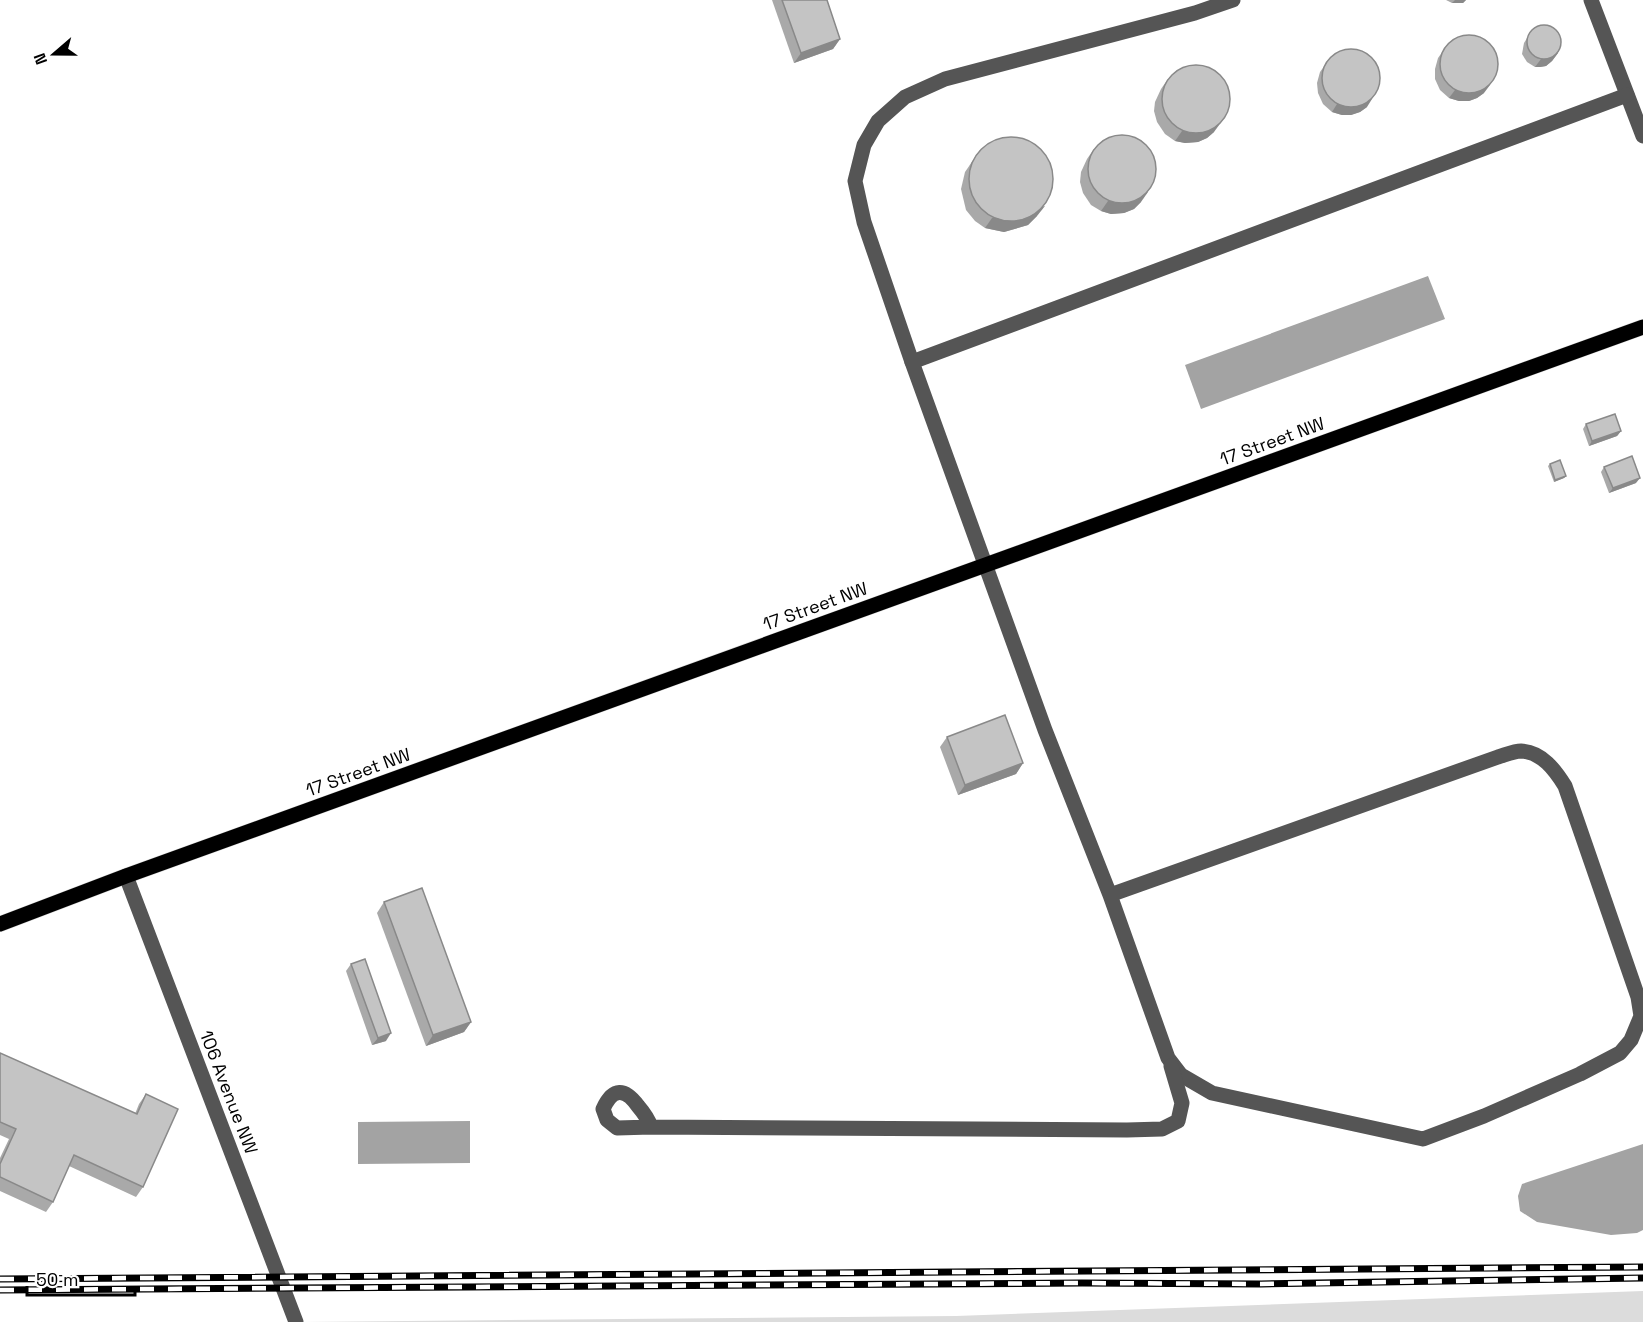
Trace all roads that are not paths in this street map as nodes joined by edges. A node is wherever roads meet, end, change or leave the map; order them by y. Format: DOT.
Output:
graph roads {
  1 [pos="1233,0"];
  2 [pos="1591,0"];
  3 [pos="1627,94"];
  4 [pos="1643,136"];
  5 [pos="1643,327"];
  6 [pos="912,362"];
  7 [pos="985,565"];
  8 [pos="126,876"];
  9 [pos="1110,895"];
  10 [pos="0,924"];
  11 [pos="1168,1058"];
  12 [pos="651,1127"];
  13 [pos="296,1322"];
  1 -- 6 [label="street"];
  2 -- 3 [label="street"];
  3 -- 4 [label="street"];
  3 -- 6 [label="street"];
  5 -- 7 [label="main road, 17 Street NW"];
  6 -- 7 [label="street"];
  7 -- 8 [label="main road, 17 Street NW"];
  7 -- 9 [label="street"];
  8 -- 10 [label="main road, 17 Street NW"];
  8 -- 13 [label="street, 106 Avenue NW"];
  9 -- 11 [label="street"];
  9 -- 11 [label="street"];
  11 -- 12 [label="street"];
}
